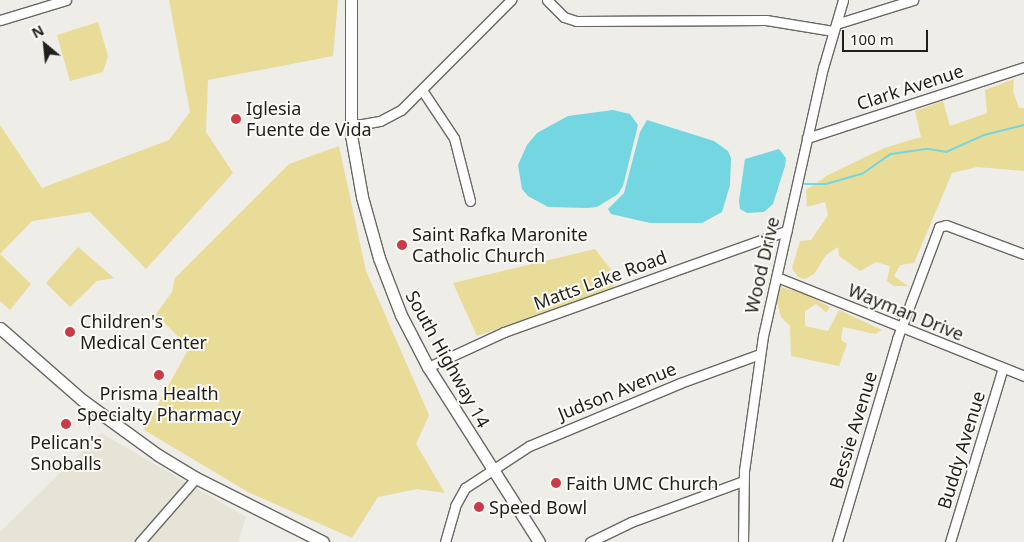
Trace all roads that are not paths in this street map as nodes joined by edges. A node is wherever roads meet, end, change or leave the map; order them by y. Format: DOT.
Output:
graph roads {
  1 [pos="66,0"];
  2 [pos="351,0"];
  3 [pos="511,0"];
  4 [pos="547,0"];
  5 [pos="843,0"];
  6 [pos="913,0"];
  7 [pos="0,20"];
  8 [pos="835,28"];
  9 [pos="1024,67"];
  10 [pos="422,90"];
  11 [pos="351,126"];
  12 [pos="807,138"];
  13 [pos="470,201"];
  14 [pos="786,231"];
  15 [pos="1024,254"];
  16 [pos="777,277"];
  17 [pos="0,328"];
  18 [pos="902,328"];
  19 [pos="760,354"];
  20 [pos="428,367"];
  21 [pos="1003,368"];
  22 [pos="1024,376"];
  23 [pos="491,470"];
  24 [pos="196,478"];
  25 [pos="743,481"];
  26 [pos="308,539"];
  27 [pos="140,542"];
  28 [pos="323,542"];
  29 [pos="445,542"];
  30 [pos="539,542"];
  31 [pos="590,542"];
  32 [pos="743,542"];
  33 [pos="837,542"];
  34 [pos="950,542"];
  1 -- 7 [label="street"];
  2 -- 11 [label="main road, South Highway 14"];
  3 -- 10 [label="street"];
  4 -- 8 [label="street"];
  5 -- 8 [label="street, Wood Drive"];
  6 -- 8 [label="street"];
  8 -- 12 [label="street, Wood Drive"];
  9 -- 12 [label="street, Clark Avenue"];
  10 -- 11 [label="street"];
  10 -- 13 [label="street"];
  11 -- 20 [label="main road, South Highway 14"];
  12 -- 14 [label="street, Wood Drive"];
  14 -- 16 [label="street, Wood Drive"];
  14 -- 20 [label="street, Matts Lake Road"];
  15 -- 18 [label="street, Bessie Avenue"];
  16 -- 18 [label="street, Wayman Drive"];
  16 -- 19 [label="street, Wood Drive"];
  17 -- 24 [label="main road"];
  18 -- 21 [label="street, Wayman Drive"];
  18 -- 33 [label="street, Bessie Avenue"];
  19 -- 23 [label="street, Judson Avenue"];
  19 -- 25 [label="street, Wood Drive"];
  20 -- 23 [label="main road, South Highway 14"];
  21 -- 22 [label="street, Wayman Drive"];
  21 -- 34 [label="street, Buddy Avenue"];
  23 -- 29 [label="street, Judson Avenue"];
  23 -- 30 [label="main road, South Highway 14"];
  24 -- 26 [label="main road"];
  24 -- 27 [label="street"];
  25 -- 31 [label="street"];
  25 -- 32 [label="street, Wood Drive"];
  26 -- 28 [label="main road"];
}
